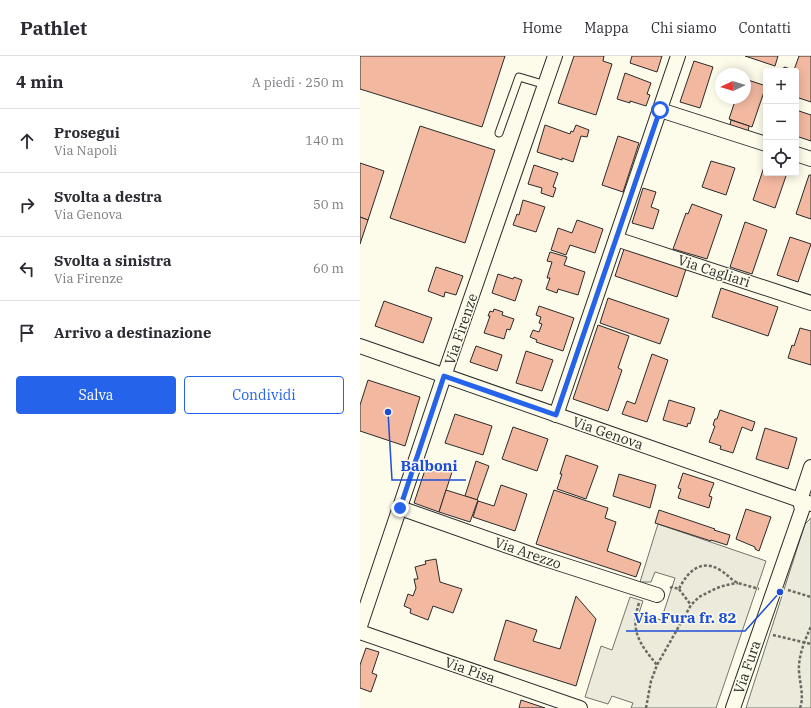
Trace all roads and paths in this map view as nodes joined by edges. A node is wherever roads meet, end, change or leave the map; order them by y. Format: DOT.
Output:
graph roads {
  1 [pos="555,56"];
  2 [pos="678,56"];
  3 [pos="546,86"];
  4 [pos="660,110"];
  5 [pos="499,133"];
  6 [pos="763,143"];
  7 [pos="799,155"];
  8 [pos="811,159"];
  9 [pos="616,239"];
  10 [pos="811,303"];
  11 [pos="360,346"];
  12 [pos="444,376"];
  13 [pos="556,415"];
  14 [pos="811,467"];
  15 [pos="805,502"];
  16 [pos="400,508"];
  17 [pos="738,583"];
  18 [pos="679,588"];
  19 [pos="760,589"];
  20 [pos="643,591"];
  21 [pos="657,595"];
  22 [pos="691,605"];
  23 [pos="360,626"];
  24 [pos="811,626"];
  25 [pos="360,632"];
  26 [pos="773,635"];
  27 [pos="805,643"];
  28 [pos="811,644"];
  29 [pos="656,665"];
  30 [pos="580,708"];
  31 [pos="646,708"];
  32 [pos="733,708"];
  33 [pos="800,708"];
  1 -- 3 [label="street, Via Firenze"];
  2 -- 4 [label="street"];
  3 -- 5 [label="lane"];
  3 -- 12 [label="street, Via Firenze"];
  4 -- 6 [label="street"];
  4 -- 9 [label="street"];
  7 -- 8 [label="street"];
  9 -- 10 [label="street, Via Cagliari"];
  9 -- 13 [label="street"];
  11 -- 12 [label="street, Via Genova"];
  12 -- 13 [label="street, Via Genova"];
  12 -- 16 [label="street, Via Firenze"];
  13 -- 15 [label="street, Via Genova"];
  14 -- 15 [label="street, Via Fura"];
  15 -- 32 [label="street, Via Fura"];
  16 -- 20 [label="street, Via Arezzo"];
  16 -- 23 [label="street, Via Firenze"];
  17 -- 18 [label="path"];
  17 -- 19 [label="path"];
  17 -- 22 [label="path"];
  18 -- 21 [label="path"];
  18 -- 22 [label="path"];
  20 -- 21 [label="street, Via Arezzo"];
  20 -- 29 [label="path"];
  22 -- 29 [label="path"];
  24 -- 27 [label="path"];
  25 -- 30 [label="street, Via Pisa"];
  26 -- 27 [label="path"];
  27 -- 28 [label="path"];
  27 -- 33 [label="path"];
  29 -- 31 [label="path"];
}
